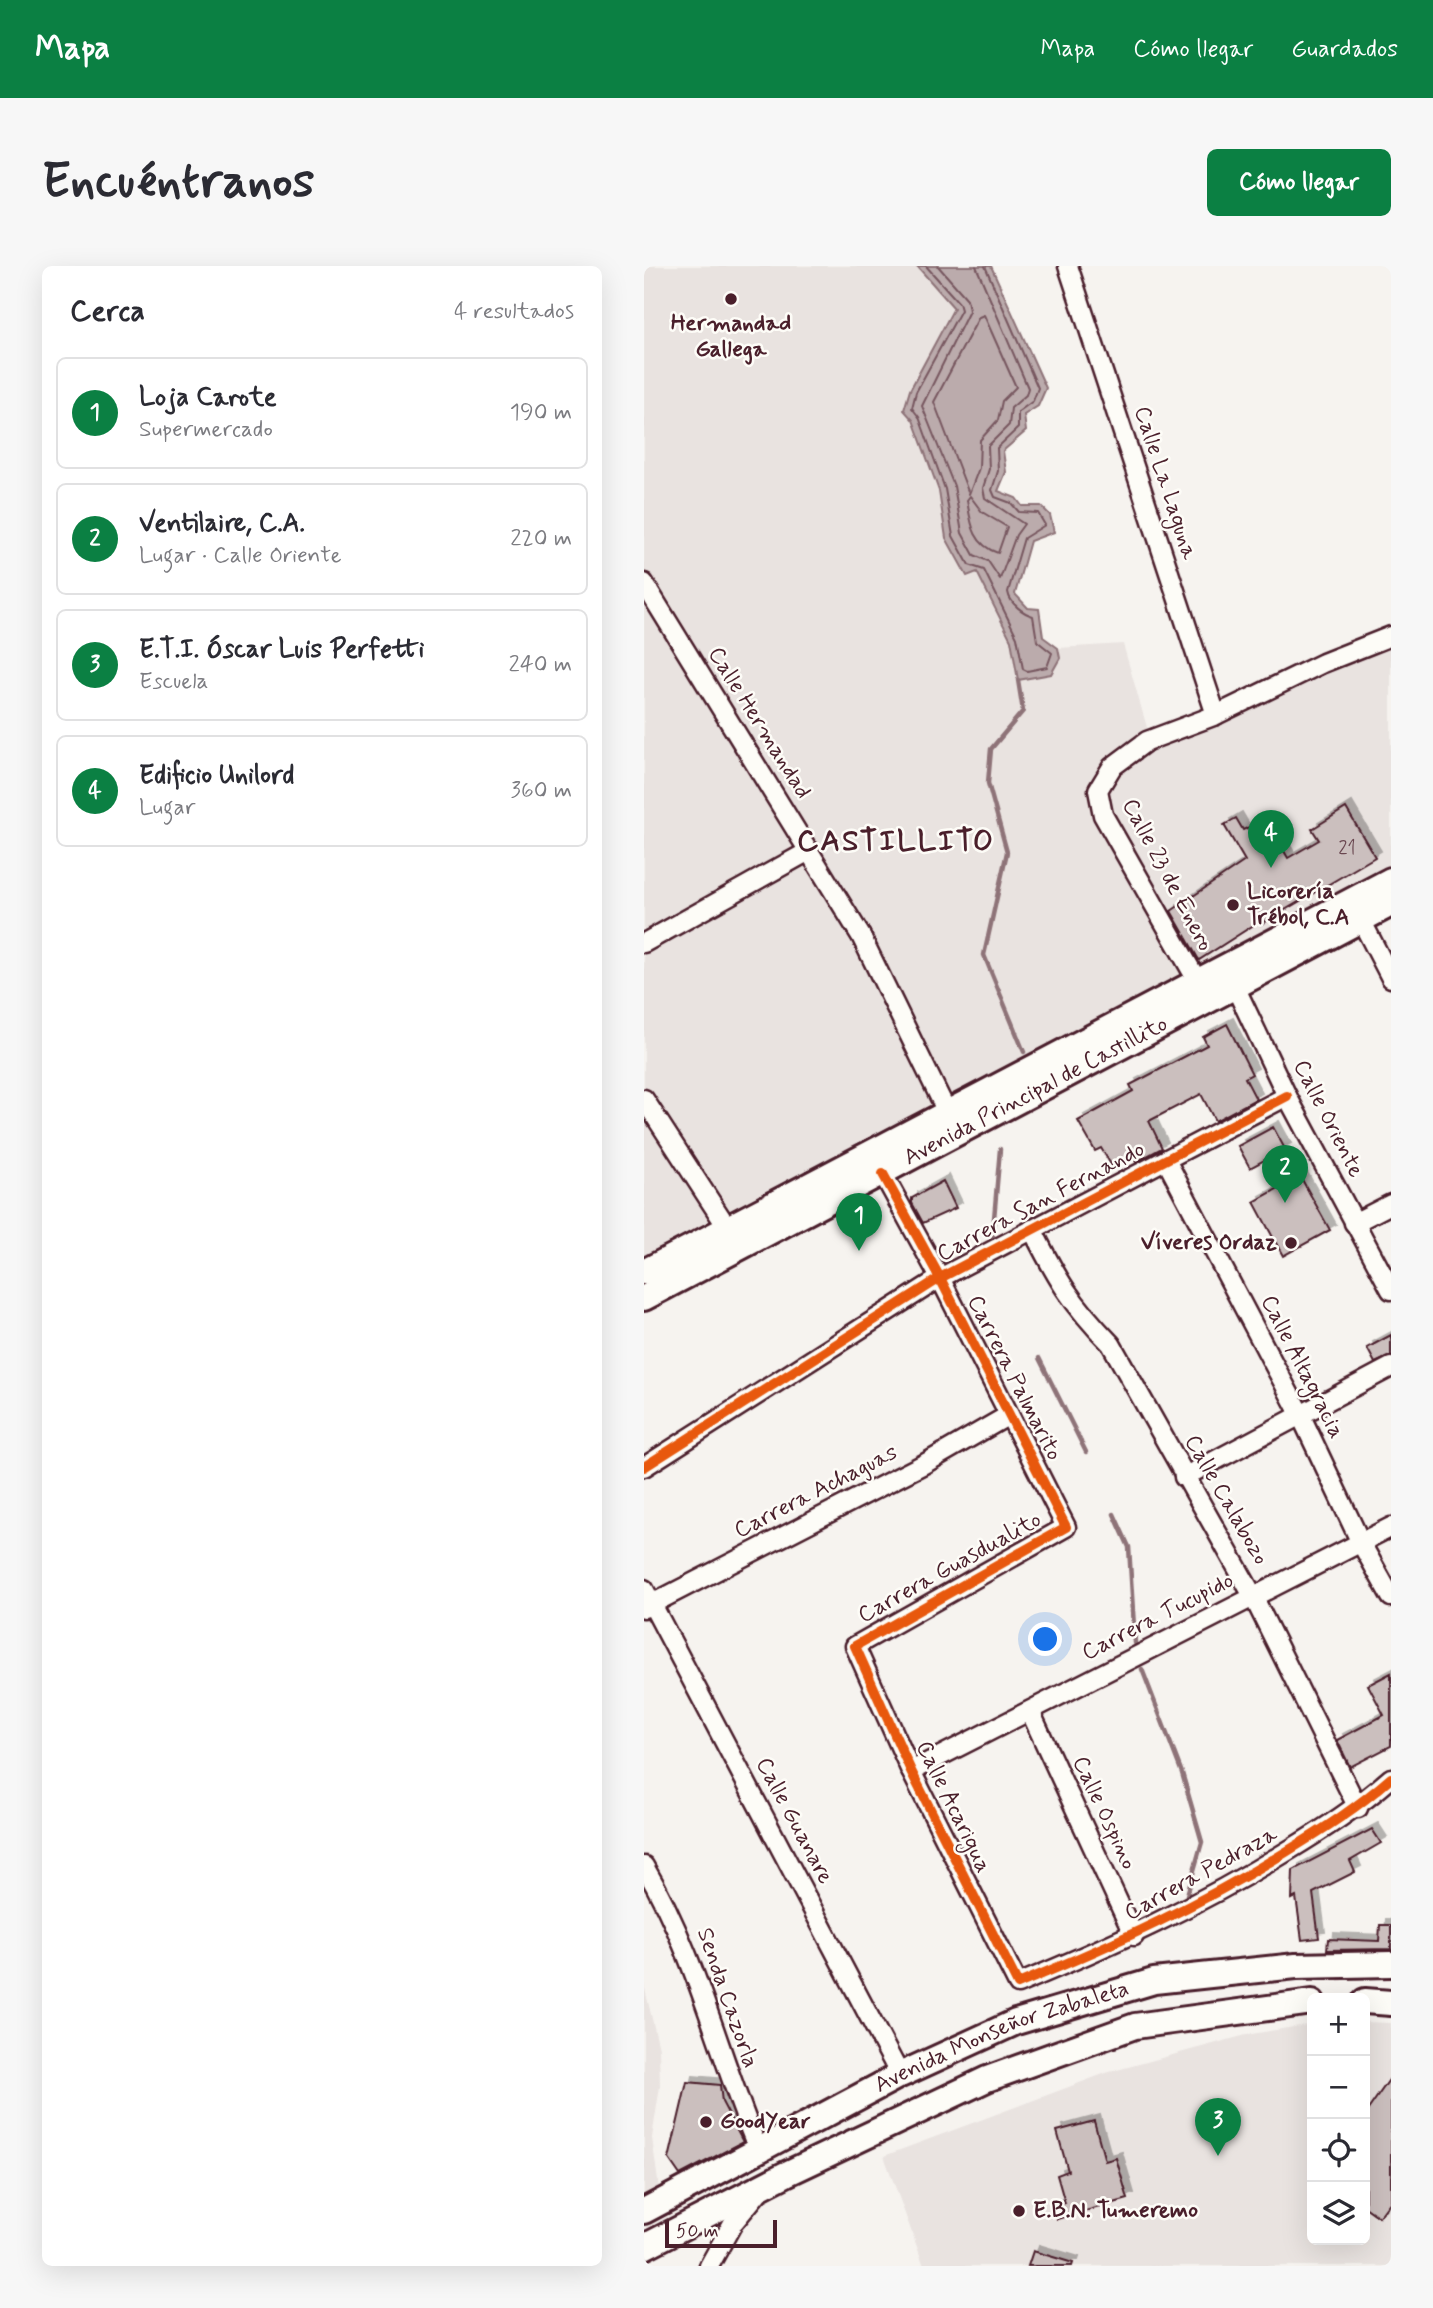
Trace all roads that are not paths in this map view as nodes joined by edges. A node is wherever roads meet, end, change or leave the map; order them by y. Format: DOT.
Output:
graph roads {
  1 [pos="1068,266"];
  2 [pos="644,583"];
  3 [pos="1391,636"];
  4 [pos="1216,715"];
  5 [pos="809,851"];
  6 [pos="1391,880"];
  7 [pos="1391,904"];
  8 [pos="1361,920"];
  9 [pos="644,943"];
  10 [pos="1231,976"];
  11 [pos="1391,978"];
  12 [pos="1198,982"];
  13 [pos="1287,1096"];
  14 [pos="644,1099"];
  15 [pos="947,1112"];
  16 [pos="1166,1160"];
  17 [pos="883,1174"];
  18 [pos="1391,1204"];
  19 [pos="1354,1223"];
  20 [pos="727,1227"];
  21 [pos="1032,1229"];
  22 [pos="644,1272"];
  23 [pos="940,1278"];
  24 [pos="1391,1290"];
  25 [pos="644,1298"];
  26 [pos="1391,1367"];
  27 [pos="1300,1413"];
  28 [pos="1009,1415"];
  29 [pos="644,1467"];
  30 [pos="1185,1477"];
  31 [pos="1066,1527"];
  32 [pos="1391,1527"];
  33 [pos="1361,1543"];
  34 [pos="1253,1595"];
  35 [pos="1391,1597"];
  36 [pos="647,1600"];
  37 [pos="855,1646"];
  38 [pos="1030,1711"];
  39 [pos="911,1771"];
  40 [pos="1391,1778"];
  41 [pos="1358,1808"];
  42 [pos="644,1866"];
  43 [pos="1134,1936"];
  44 [pos="1391,1964"];
  45 [pos="1018,1984"];
  46 [pos="1370,2001"];
  47 [pos="1307,2003"];
  48 [pos="1391,2003"];
  49 [pos="900,2075"];
  50 [pos="758,2149"];
  51 [pos="768,2183"];
  52 [pos="644,2211"];
  53 [pos="644,2247"];
  54 [pos="709,2266"];
  1 -- 4 [label="street, Calle La Laguna"];
  2 -- 5 [label="street, Calle Hermandad"];
  3 -- 4 [label="street"];
  4 -- 12 [label="street, Calle 23 de Enero"];
  5 -- 9 [label="street"];
  5 -- 15 [label="street, Calle Hermandad"];
  6 -- 10 [label="main road, Avenida Principal de Castillito"];
  7 -- 8 [label="main road, Avenida Principal de Castillito"];
  8 -- 10 [label="main road, Avenida Principal de Castillito"];
  8 -- 11 [label="street"];
  10 -- 12 [label="main road, Avenida Principal de Castillito"];
  10 -- 13 [label="street, Calle Oriente"];
  10 -- 17 [label="main road, Avenida Principal de Castillito"];
  12 -- 15 [label="main road, Avenida Principal de Castillito"];
  13 -- 16 [label="street, Carrera San Fernando"];
  13 -- 19 [label="street, Calle Oriente"];
  14 -- 20 [label="street"];
  15 -- 20 [label="main road, Avenida Principal de Castillito"];
  16 -- 21 [label="street, Carrera San Fernando"];
  16 -- 27 [label="street, Calle Altagracia"];
  17 -- 23 [label="street, Carrera Palmarito"];
  17 -- 25 [label="main road, Avenida Principal de Castillito"];
  18 -- 19 [label="street"];
  19 -- 24 [label="street, Calle Oriente"];
  20 -- 22 [label="main road, Avenida Principal de Castillito"];
  21 -- 23 [label="street, Carrera San Fernando"];
  21 -- 30 [label="street, Calle Calabozo"];
  23 -- 28 [label="street, Carrera Palmarito"];
  23 -- 29 [label="street, Carrera San Fernando"];
  26 -- 27 [label="street"];
  27 -- 30 [label="street"];
  27 -- 33 [label="street, Calle Altagracia"];
  28 -- 31 [label="street, Carrera Palmarito"];
  28 -- 36 [label="street, Carrera Achaguas"];
  30 -- 34 [label="street, Calle Calabozo"];
  31 -- 37 [label="street, Carrera Guasdualito"];
  32 -- 33 [label="street, Carrera Tucupido"];
  33 -- 34 [label="street, Carrera Tucupido"];
  33 -- 35 [label="street, Calle Altagracia"];
  34 -- 38 [label="street, Carrera Tucupido"];
  34 -- 41 [label="street, Calle Calabozo"];
  36 -- 49 [label="street, Calle Guanare"];
  37 -- 39 [label="street, Calle Acarigua"];
  38 -- 39 [label="street, Carrera Tucupido"];
  38 -- 43 [label="street, Calle Ospino"];
  39 -- 45 [label="street, Calle Acarigua"];
  40 -- 41 [label="street, Carrera Pedraza"];
  41 -- 43 [label="street, Carrera Pedraza"];
  42 -- 50 [label="street, Senda Cazorla"];
  43 -- 45 [label="street, Carrera Pedraza"];
  44 -- 49 [label="main road, Avenida Monseñor Zabaleta"];
  46 -- 48 [label="main road"];
  47 -- 51 [label="main road, Avenida Monseñor Zabaleta"];
  49 -- 50 [label="main road, Avenida Monseñor Zabaleta"];
  50 -- 52 [label="main road, Avenida Monseñor Zabaleta"];
  51 -- 53 [label="main road, Avenida Monseñor Zabaleta"];
  51 -- 54 [label="street"];
}
